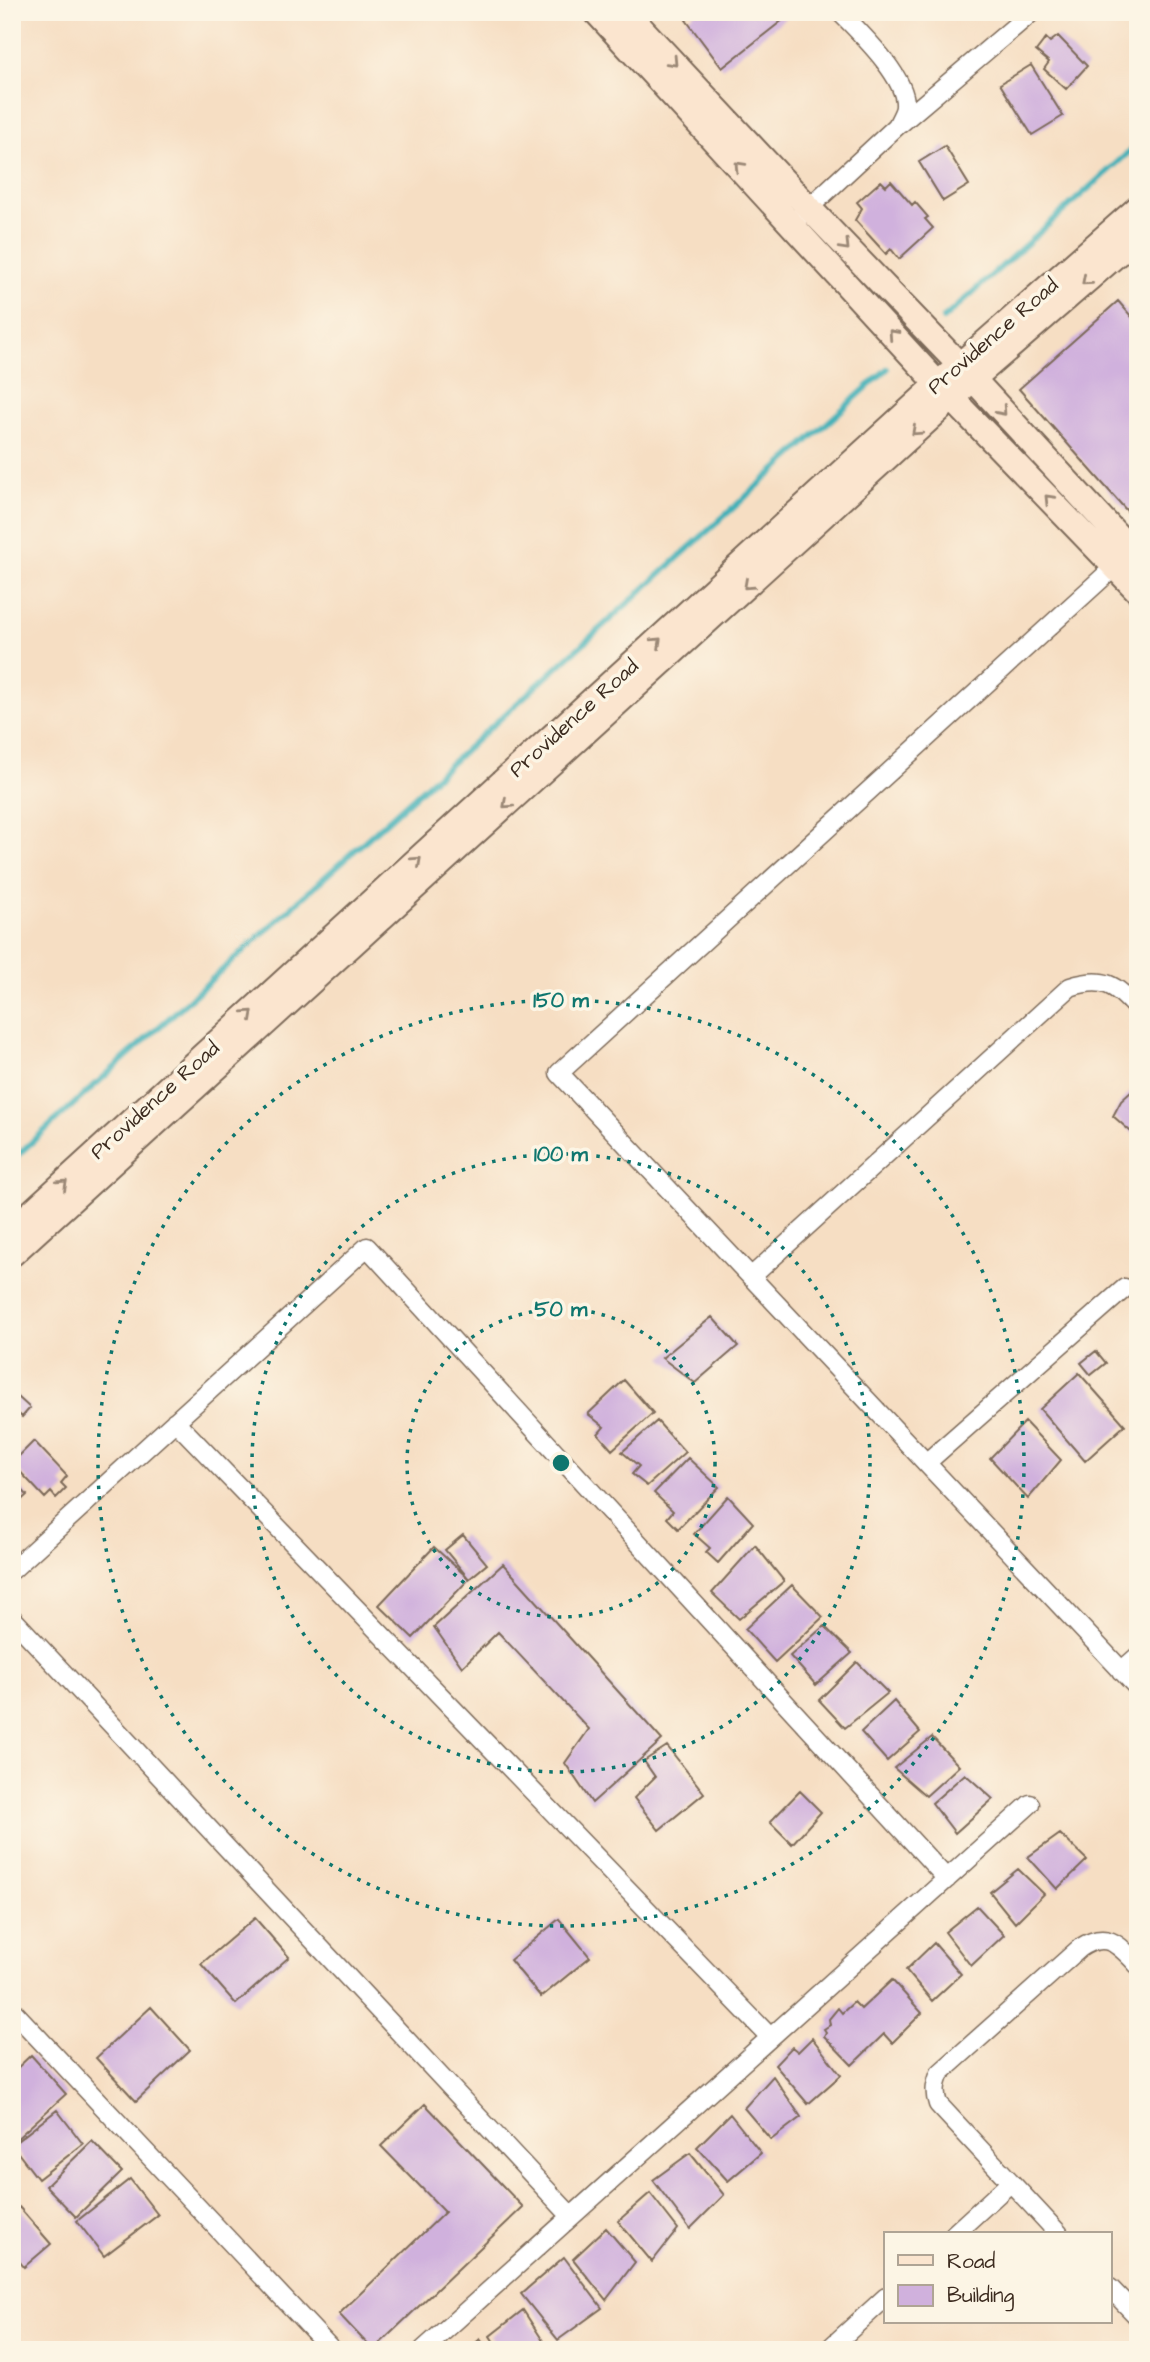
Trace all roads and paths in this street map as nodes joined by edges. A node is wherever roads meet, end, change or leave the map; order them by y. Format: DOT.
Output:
graph roads {
  1 [pos="596,12"];
  2 [pos="626,12"];
  3 [pos="841,12"];
  4 [pos="1032,12"];
  5 [pos="897,127"];
  6 [pos="1138,208"];
  7 [pos="800,216"];
  8 [pos="1138,236"];
  9 [pos="966,372"];
  10 [pos="945,391"];
  11 [pos="1130,555"];
  12 [pos="1138,592"];
  13 [pos="1138,1010"];
  14 [pos="12,1230"];
  15 [pos="12,1254"];
  16 [pos="751,1277"];
  17 [pos="1125,1288"];
  18 [pos="175,1421"];
  19 [pos="926,1463"];
  20 [pos="12,1570"];
  21 [pos="12,1618"];
  22 [pos="1138,1656"];
  23 [pos="1121,1671"];
  24 [pos="1138,1688"];
  25 [pos="1030,1804"];
  26 [pos="947,1879"];
  27 [pos="1138,1965"];
  28 [pos="12,2010"];
  29 [pos="770,2037"];
  30 [pos="1010,2182"];
  31 [pos="571,2216"];
  32 [pos="956,2232"];
  33 [pos="1057,2232"];
  34 [pos="1112,2290"];
  35 [pos="884,2299"];
  36 [pos="1138,2317"];
  37 [pos="332,2350"];
  38 [pos="423,2350"];
  39 [pos="828,2350"];
  7 -- 1 [label="street, one-way"];
  2 -- 7 [label="street, one-way"];
  3 -- 5 [label="street"];
  4 -- 5 [label="street"];
  5 -- 7 [label="street"];
  6 -- 9 [label="street, Providence Road"];
  7 -- 9 [label="street, one-way"];
  10 -- 7 [label="street, one-way"];
  8 -- 9 [label="street, Providence Road, one-way"];
  9 -- 10 [label="street, Providence Road"];
  9 -- 11 [label="street, one-way"];
  11 -- 10 [label="street, one-way"];
  14 -- 10 [label="street, Providence Road, one-way"];
  10 -- 15 [label="street, Providence Road, one-way"];
  11 -- 12 [label="street"];
  11 -- 16 [label="street"];
  13 -- 16 [label="street"];
  16 -- 19 [label="street"];
  17 -- 19 [label="street"];
  18 -- 20 [label="street"];
  18 -- 26 [label="street"];
  18 -- 29 [label="street"];
  19 -- 23 [label="street"];
  21 -- 31 [label="street"];
  22 -- 23 [label="street"];
  23 -- 24 [label="street"];
  25 -- 26 [label="street"];
  26 -- 29 [label="street"];
  27 -- 30 [label="street"];
  28 -- 37 [label="street"];
  29 -- 31 [label="street"];
  30 -- 32 [label="street"];
  30 -- 33 [label="street"];
  31 -- 38 [label="street"];
  34 -- 36 [label="street"];
  35 -- 39 [label="street"];
}
